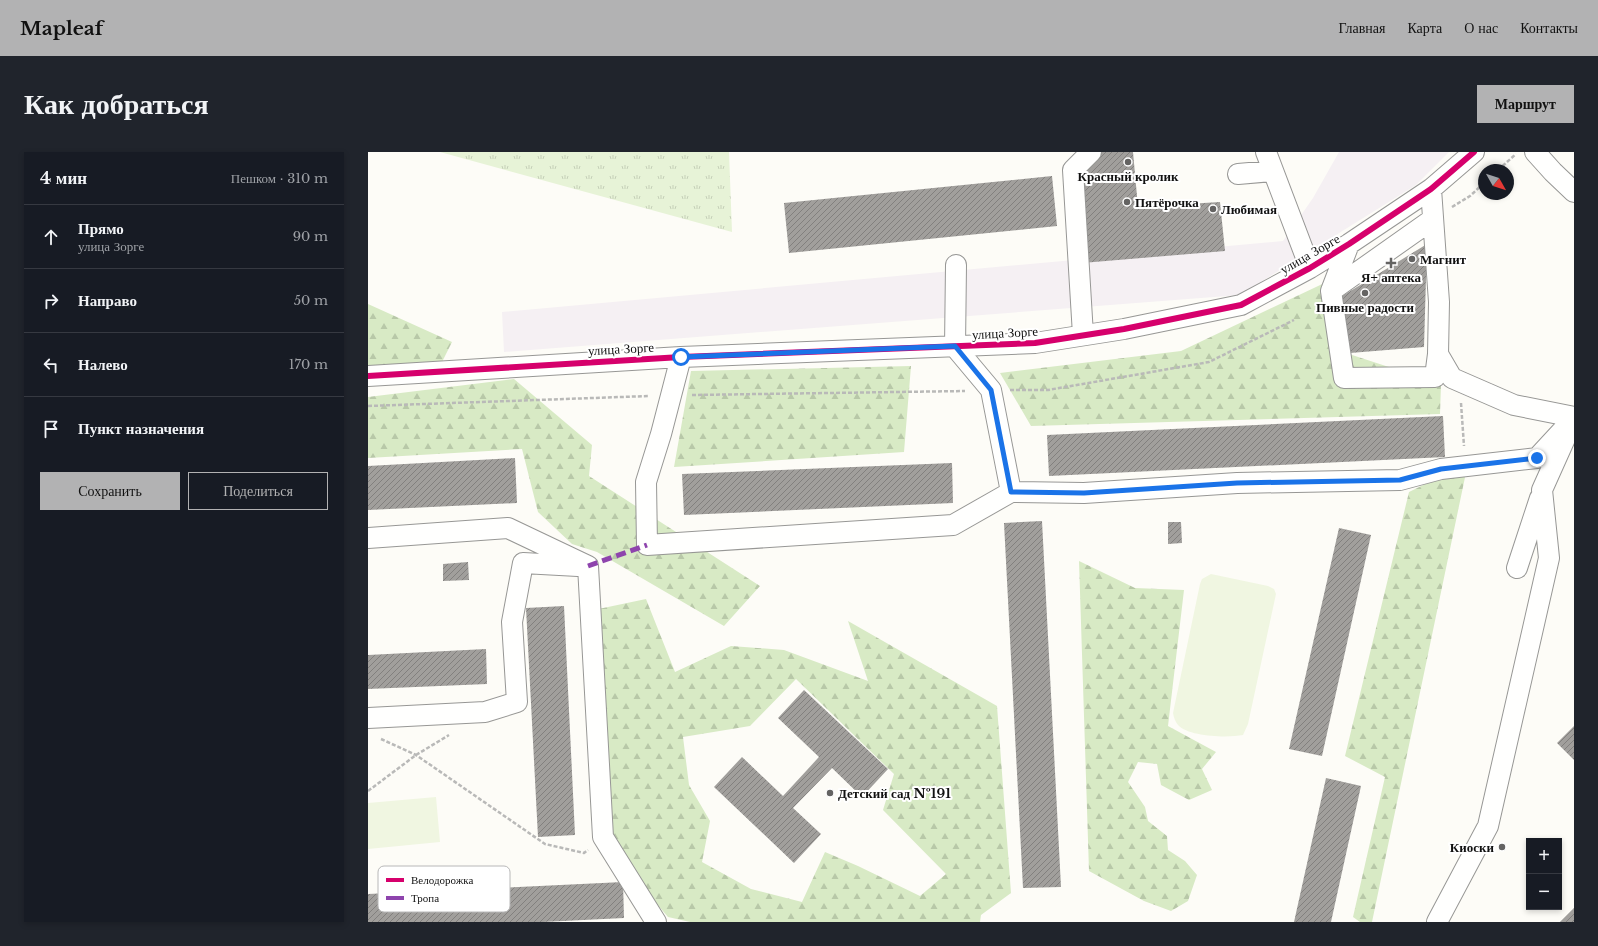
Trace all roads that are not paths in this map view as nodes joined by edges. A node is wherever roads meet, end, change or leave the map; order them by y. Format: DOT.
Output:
graph roads {
  1 [pos="1091,152"];
  2 [pos="1266,152"];
  3 [pos="1474,152"];
  4 [pos="1535,152"];
  5 [pos="1273,171"];
  6 [pos="1238,174"];
  7 [pos="1431,189"];
  8 [pos="1574,192"];
  9 [pos="1433,219"];
  10 [pos="1349,244"];
  11 [pos="956,265"];
  12 [pos="1310,268"];
  13 [pos="1331,291"];
  14 [pos="1083,335"];
  15 [pos="955,346"];
  16 [pos="1438,354"];
  17 [pos="681,357"];
  18 [pos="368,376"];
  19 [pos="1574,418"];
  20 [pos="1542,490"];
  21 [pos="1011,492"];
  22 [pos="368,538"];
  23 [pos="588,566"];
  24 [pos="1517,568"];
  25 [pos="371,727"];
  26 [pos="656,922"];
  27 [pos="1436,922"];
  1 -- 14 [label="street"];
  2 -- 5 [label="street"];
  3 -- 7 [label="street, улица Зорге"];
  4 -- 8 [label="street"];
  5 -- 6 [label="street"];
  5 -- 12 [label="street"];
  7 -- 9 [label="street"];
  7 -- 10 [label="street, улица Зорге"];
  9 -- 13 [label="street"];
  9 -- 16 [label="street"];
  10 -- 12 [label="street, улица Зорге"];
  10 -- 13 [label="street"];
  11 -- 15 [label="street"];
  12 -- 14 [label="street, улица Зорге"];
  13 -- 16 [label="street"];
  14 -- 15 [label="street, улица Зорге"];
  15 -- 17 [label="street, улица Зорге"];
  15 -- 21 [label="street"];
  16 -- 19 [label="street"];
  17 -- 18 [label="street, улица Зорге"];
  17 -- 21 [label="street"];
  19 -- 20 [label="street"];
  19 -- 21 [label="street"];
  20 -- 24 [label="street"];
  20 -- 27 [label="street"];
  22 -- 23 [label="street"];
  23 -- 25 [label="street"];
  23 -- 26 [label="street"];
}
